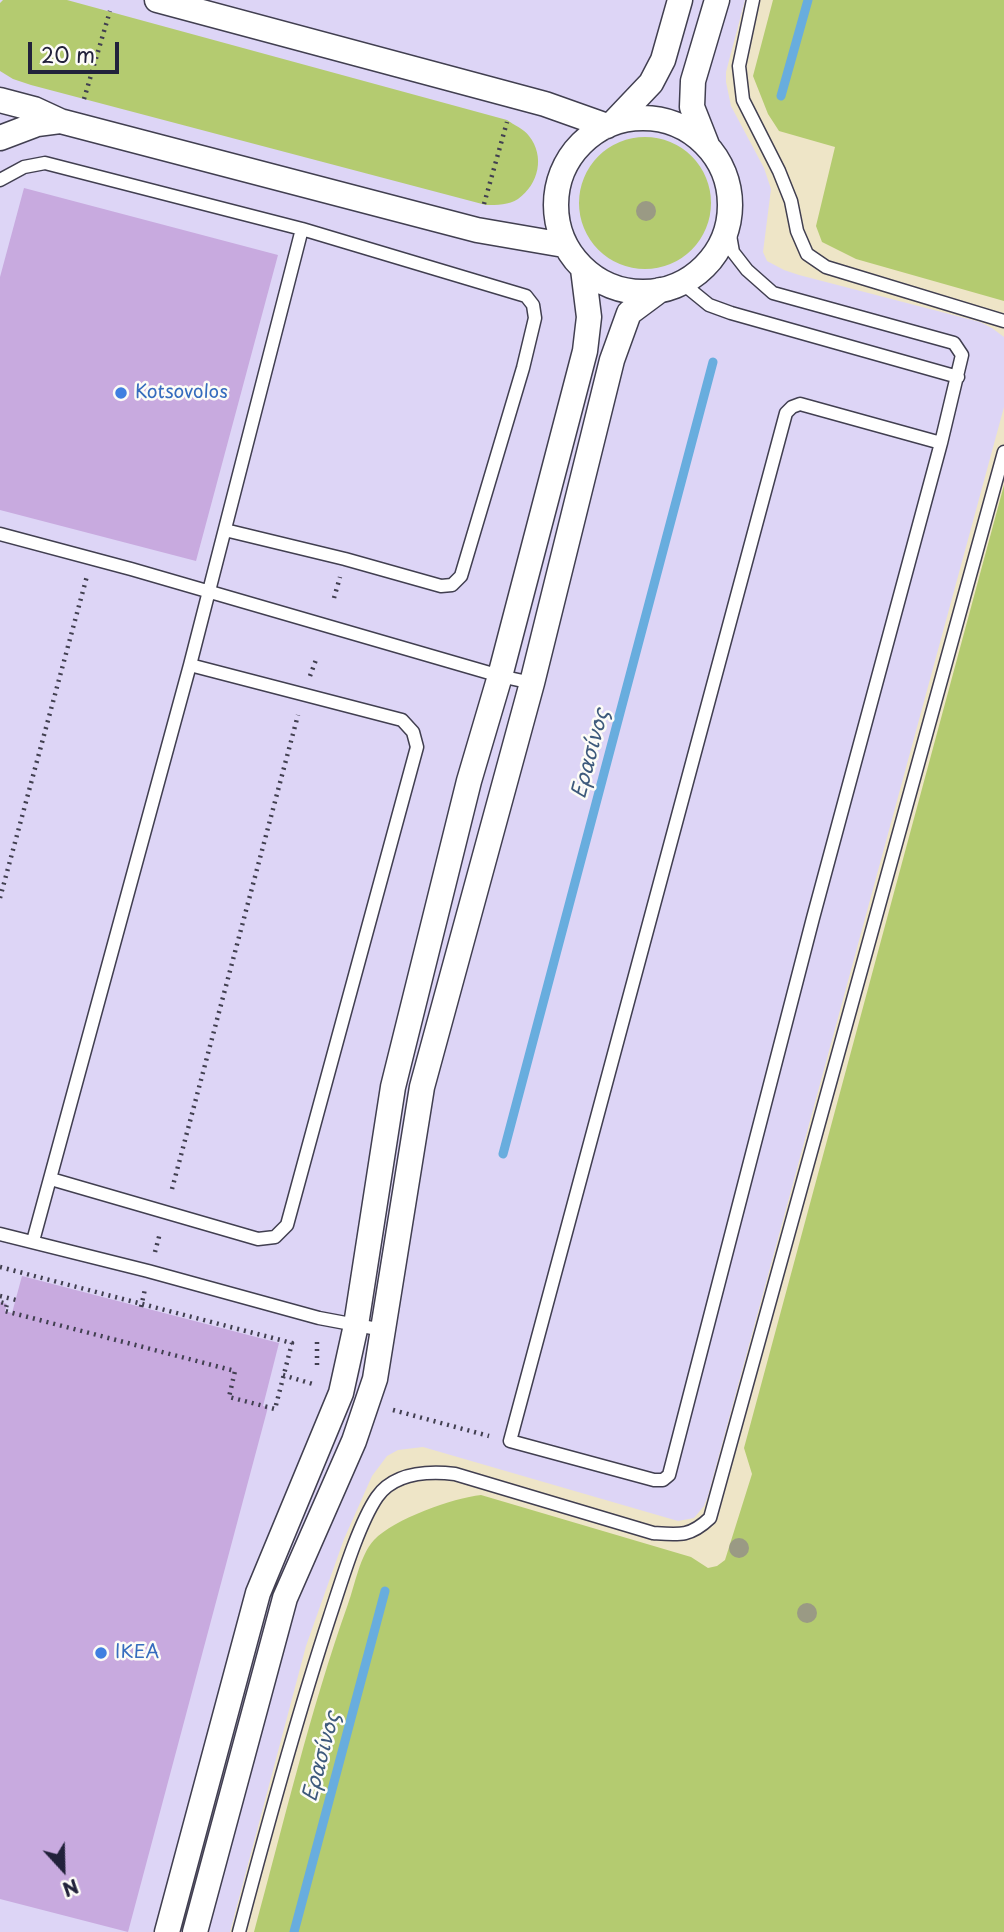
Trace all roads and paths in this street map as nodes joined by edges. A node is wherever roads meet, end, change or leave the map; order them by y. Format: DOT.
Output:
graph roads {
  1 [pos="157,0"];
  2 [pos="680,0"];
  3 [pos="717,0"];
  4 [pos="753,0"];
  5 [pos="110,11"];
  6 [pos="84,99"];
  7 [pos="0,100"];
  8 [pos="508,118"];
  9 [pos="60,121"];
  10 [pos="610,124"];
  11 [pos="0,138"];
  12 [pos="707,146"];
  13 [pos="0,180"];
  14 [pos="483,206"];
  15 [pos="728,224"];
  16 [pos="302,229"];
  17 [pos="565,245"];
  18 [pos="583,269"];
  19 [pos="671,287"];
  20 [pos="1004,321"];
  21 [pos="958,377"];
  22 [pos="941,443"];
  23 [pos="1004,452"];
  24 [pos="225,530"];
  25 [pos="0,534"];
  26 [pos="93,559"];
  27 [pos="209,592"];
  28 [pos="317,657"];
  29 [pos="190,665"];
  30 [pos="500,676"];
  31 [pos="309,679"];
  32 [pos="532,683"];
  33 [pos="298,715"];
  34 [pos="0,898"];
  35 [pos="51,1179"];
  36 [pos="172,1189"];
  37 [pos="161,1229"];
  38 [pos="0,1234"];
  39 [pos="33,1241"];
  40 [pos="155,1253"];
  41 [pos="0,1267"];
  42 [pos="0,1296"];
  43 [pos="16,1300"];
  44 [pos="0,1302"];
  45 [pos="356,1325"];
  46 [pos="383,1330"];
  47 [pos="283,1375"];
  48 [pos="327,1388"];
  49 [pos="384,1408"];
  50 [pos="510,1441"];
  51 [pos="167,1932"];
  52 [pos="195,1932"];
  53 [pos="239,1932"];
  1 -- 10 [label="street"];
  2 -- 10 [label="street"];
  3 -- 12 [label="street"];
  4 -- 20 [label="lane"];
  5 -- 6 [label="path"];
  7 -- 9 [label="street"];
  8 -- 14 [label="path"];
  9 -- 11 [label="street"];
  9 -- 17 [label="street"];
  10 -- 12 [label="street"];
  10 -- 17 [label="street"];
  12 -- 15 [label="street"];
  13 -- 16 [label="lane"];
  15 -- 19 [label="street"];
  15 -- 21 [label="lane"];
  16 -- 24 [label="lane"];
  16 -- 24 [label="lane"];
  17 -- 18 [label="street"];
  18 -- 19 [label="street"];
  18 -- 30 [label="street"];
  19 -- 21 [label="lane"];
  19 -- 32 [label="street"];
  21 -- 22 [label="lane"];
  22 -- 50 [label="lane"];
  22 -- 50 [label="lane"];
  23 -- 53 [label="lane"];
  24 -- 27 [label="lane"];
  25 -- 26 [label="lane"];
  26 -- 27 [label="lane"];
  26 -- 34 [label="path"];
  27 -- 29 [label="lane"];
  27 -- 30 [label="lane"];
  28 -- 31 [label="path"];
  29 -- 35 [label="lane"];
  29 -- 35 [label="lane"];
  30 -- 32 [label="lane"];
  30 -- 45 [label="street"];
  32 -- 46 [label="street"];
  33 -- 36 [label="path"];
  35 -- 39 [label="lane"];
  37 -- 40 [label="path"];
  38 -- 39 [label="lane"];
  39 -- 45 [label="lane"];
  41 -- 47 [label="path"];
  42 -- 43 [label="path"];
  44 -- 47 [label="path"];
  45 -- 46 [label="lane"];
  45 -- 51 [label="street"];
  46 -- 52 [label="street"];
  47 -- 48 [label="path"];
  49 -- 50 [label="path"];
}
